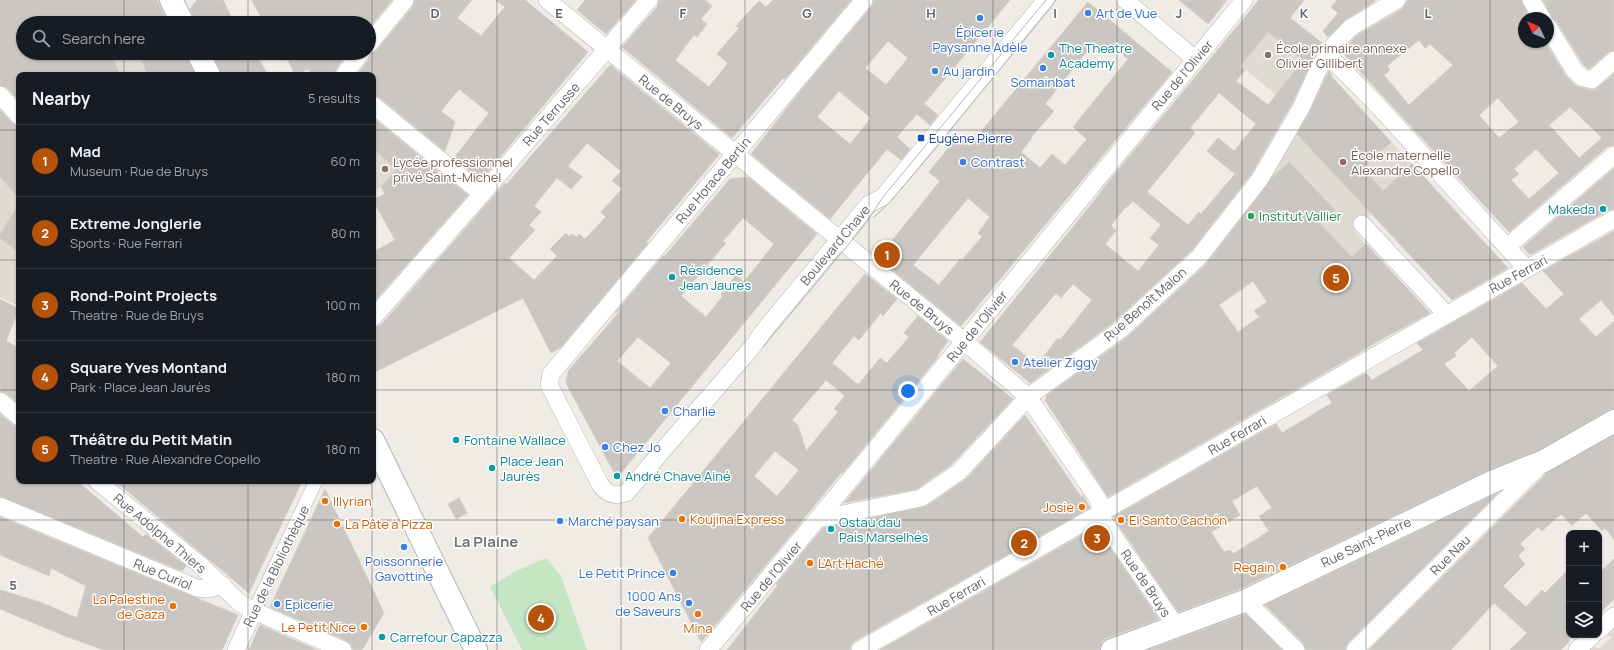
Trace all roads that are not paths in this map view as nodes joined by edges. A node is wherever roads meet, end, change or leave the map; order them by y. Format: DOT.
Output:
graph roads {
  1 [pos="405,0"];
  2 [pos="547,0"];
  3 [pos="649,0"];
  4 [pos="864,0"];
  5 [pos="1046,0"];
  6 [pos="1125,0"];
  7 [pos="1244,0"];
  8 [pos="1531,0"];
  9 [pos="1394,1"];
  10 [pos="1538,12"];
  11 [pos="376,35"];
  12 [pos="1554,38"];
  13 [pos="607,49"];
  14 [pos="1327,54"];
  15 [pos="1195,59"];
  16 [pos="202,60"];
  17 [pos="356,60"];
  18 [pos="1614,60"];
  19 [pos="208,72"];
  20 [pos="346,72"];
  21 [pos="0,95"];
  22 [pos="376,107"];
  23 [pos="16,113"];
  24 [pos="735,154"];
  25 [pos="1614,155"];
  26 [pos="482,194"];
  27 [pos="1614,219"];
  28 [pos="1362,224"];
  29 [pos="839,240"];
  30 [pos="1507,247"];
  31 [pos="1527,269"];
  32 [pos="1446,314"];
  33 [pos="376,315"];
  34 [pos="965,342"];
  35 [pos="1028,397"];
  36 [pos="0,401"];
  37 [pos="16,414"];
  38 [pos="1614,422"];
  39 [pos="376,446"];
  40 [pos="1544,461"];
  41 [pos="101,484"];
  42 [pos="315,484"];
  43 [pos="626,493"];
  44 [pos="0,506"];
  45 [pos="1103,513"];
  46 [pos="818,519"];
  47 [pos="223,585"];
  48 [pos="1247,600"];
  49 [pos="254,611"];
  50 [pos="1614,616"];
  51 [pos="1176,626"];
  52 [pos="1602,627"];
  53 [pos="1590,638"];
  54 [pos="236,650"];
  55 [pos="343,650"];
  56 [pos="476,650"];
  57 [pos="708,650"];
  58 [pos="860,650"];
  59 [pos="1112,650"];
  60 [pos="1296,650"];
  61 [pos="1355,650"];
  62 [pos="1577,650"];
  1 -- 11 [label="street"];
  2 -- 13 [label="street, Rue de Bruys"];
  3 -- 13 [label="street, Rue Terrusse"];
  4 -- 24 [label="street, Rue Horace Bertin"];
  5 -- 29 [label="street, Boulevard Chave"];
  6 -- 15 [label="street"];
  7 -- 15 [label="street, Rue de l'Olivier"];
  8 -- 10 [label="street"];
  9 -- 14 [label="street, Rue Benoît Malon"];
  12 -- 18 [label="street"];
  13 -- 24 [label="street, Rue de Bruys"];
  13 -- 26 [label="street, Rue Terrusse"];
  14 -- 30 [label="street"];
  14 -- 35 [label="street, Rue Benoît Malon"];
  15 -- 34 [label="street, Rue de l'Olivier"];
  16 -- 19 [label="street"];
  17 -- 20 [label="street"];
  21 -- 23 [label="street"];
  22 -- 26 [label="street"];
  24 -- 29 [label="street, Rue de Bruys"];
  24 -- 43 [label="street, Rue Horace Bertin"];
  25 -- 30 [label="street"];
  26 -- 33 [label="street, Rue Terrusse"];
  27 -- 31 [label="street, Rue Ferrari"];
  28 -- 32 [label="street"];
  29 -- 34 [label="street, Rue de Bruys"];
  29 -- 43 [label="street, Boulevard Chave"];
  30 -- 31 [label="street"];
  31 -- 32 [label="street, Rue Ferrari"];
  32 -- 45 [label="street, Rue Ferrari"];
  34 -- 35 [label="street, Rue de Bruys"];
  34 -- 46 [label="street, Rue de l'Olivier"];
  35 -- 45 [label="street, Rue de Bruys"];
  35 -- 46 [label="street, Rue Benoît Malon"];
  36 -- 37 [label="street"];
  38 -- 40 [label="street, Rue Saint-Pierre"];
  39 -- 56 [label="street"];
  40 -- 48 [label="street, Rue Saint-Pierre"];
  40 -- 61 [label="street, Rue Nau"];
  41 -- 47 [label="street, Rue Adolphe Thiers"];
  42 -- 49 [label="street, Rue de la Bibliothèque"];
  44 -- 47 [label="street, Rue Curiol"];
  45 -- 51 [label="street, Rue de Bruys"];
  45 -- 58 [label="street, Rue Ferrari"];
  46 -- 57 [label="street, Rue de l'Olivier"];
  47 -- 49 [label="street"];
  48 -- 51 [label="street, Rue Saint-Pierre"];
  48 -- 60 [label="street"];
  49 -- 54 [label="street, Rue de la Bibliothèque"];
  49 -- 55 [label="street"];
  50 -- 52 [label="street"];
  51 -- 59 [label="street, Rue Saint-Pierre"];
  53 -- 62 [label="street"];
}
